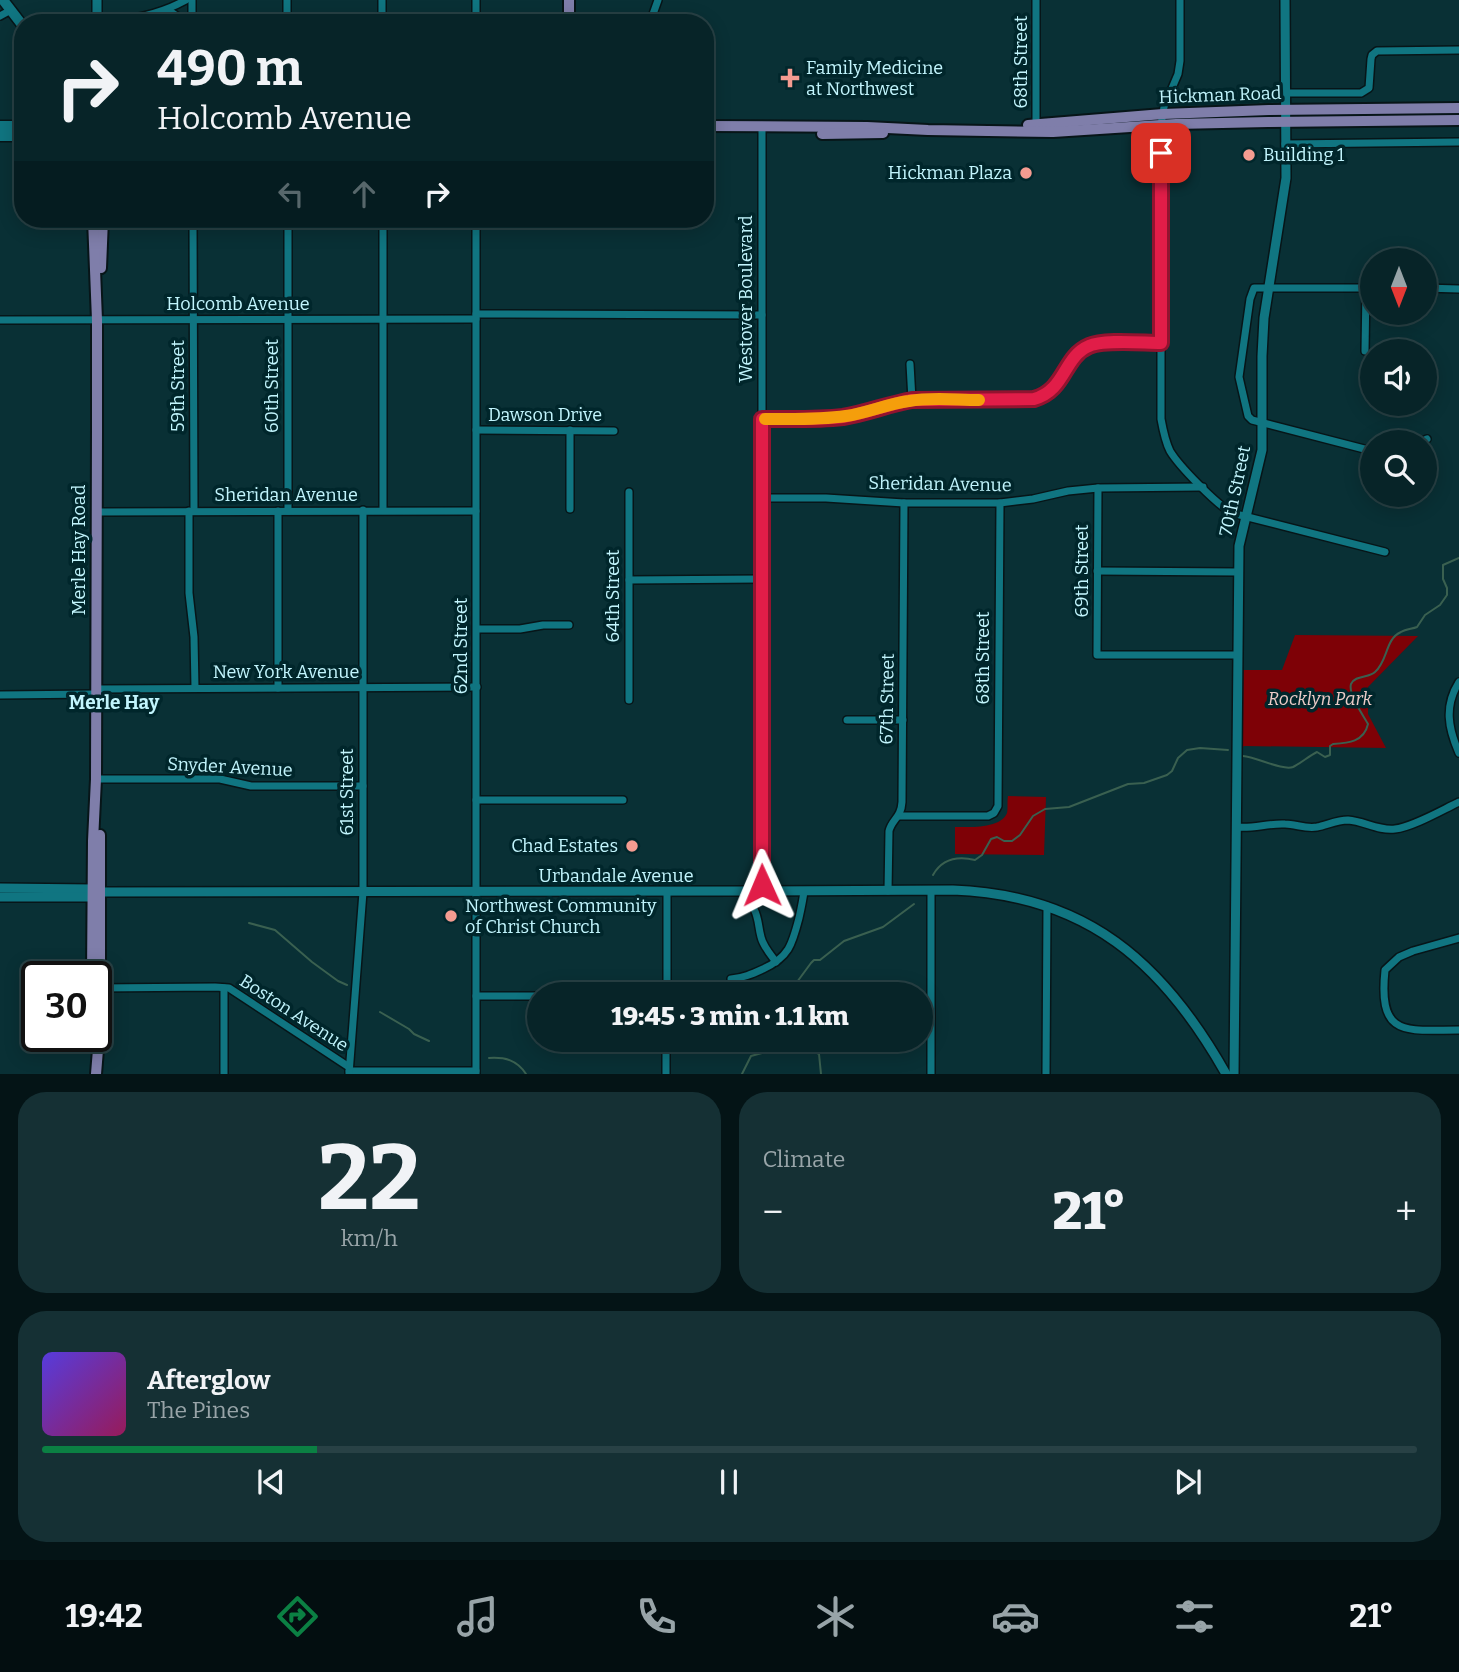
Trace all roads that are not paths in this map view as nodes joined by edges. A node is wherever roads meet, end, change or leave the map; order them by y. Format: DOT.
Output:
graph roads {
  1 [pos="4,0"];
  2 [pos="186,0"];
  3 [pos="1037,0"];
  4 [pos="1180,0"];
  5 [pos="1284,0"];
  6 [pos="11,10"];
  7 [pos="168,10"];
  8 [pos="14,14"];
  9 [pos="154,14"];
  10 [pos="175,14"];
  11 [pos="0,16"];
  12 [pos="1459,50"];
  13 [pos="1285,93"];
  14 [pos="1459,108"];
  15 [pos="1285,116"];
  16 [pos="1162,120"];
  17 [pos="1459,120"];
  18 [pos="714,127"];
  19 [pos="1036,128"];
  20 [pos="762,130"];
  21 [pos="714,133"];
  22 [pos="1459,142"];
  23 [pos="1285,144"];
  24 [pos="93,228"];
  25 [pos="102,228"];
  26 [pos="193,228"];
  27 [pos="288,228"];
  28 [pos="383,228"];
  29 [pos="476,228"];
  30 [pos="1269,287"];
  31 [pos="1360,288"];
  32 [pos="1437,288"];
  33 [pos="1459,289"];
  34 [pos="762,315"];
  35 [pos="476,316"];
  36 [pos="383,319"];
  37 [pos="0,320"];
  38 [pos="97,320"];
  39 [pos="193,320"];
  40 [pos="288,320"];
  41 [pos="1161,343"];
  42 [pos="910,364"];
  43 [pos="912,400"];
  44 [pos="762,419"];
  45 [pos="1263,423"];
  46 [pos="476,430"];
  47 [pos="570,430"];
  48 [pos="614,430"];
  49 [pos="1360,448"];
  50 [pos="1203,487"];
  51 [pos="1098,488"];
  52 [pos="629,492"];
  53 [pos="761,498"];
  54 [pos="904,503"];
  55 [pos="1000,503"];
  56 [pos="570,509"];
  57 [pos="363,510"];
  58 [pos="383,510"];
  59 [pos="192,511"];
  60 [pos="278,511"];
  61 [pos="288,511"];
  62 [pos="476,511"];
  63 [pos="97,512"];
  64 [pos="1245,517"];
  65 [pos="1385,552"];
  66 [pos="1097,571"];
  67 [pos="1238,572"];
  68 [pos="761,579"];
  69 [pos="629,580"];
  70 [pos="569,625"];
  71 [pos="477,629"];
  72 [pos="1238,655"];
  73 [pos="1459,682"];
  74 [pos="363,687"];
  75 [pos="477,687"];
  76 [pos="195,688"];
  77 [pos="278,688"];
  78 [pos="96,691"];
  79 [pos="0,695"];
  80 [pos="629,700"];
  81 [pos="847,720"];
  82 [pos="902,720"];
  83 [pos="1459,753"];
  84 [pos="96,779"];
  85 [pos="363,786"];
  86 [pos="477,800"];
  87 [pos="624,800"];
  88 [pos="1459,802"];
  89 [pos="898,816"];
  90 [pos="1237,827"];
  91 [pos="0,888"];
  92 [pos="931,890"];
  93 [pos="667,891"];
  94 [pos="762,891"];
  95 [pos="804,891"];
  96 [pos="888,891"];
  97 [pos="95,892"];
  98 [pos="363,892"];
  99 [pos="477,892"];
  100 [pos="0,897"];
  101 [pos="1047,906"];
  102 [pos="754,909"];
  103 [pos="1459,938"];
  104 [pos="93,961"];
  105 [pos="97,961"];
  106 [pos="776,962"];
  107 [pos="731,978"];
  108 [pos="667,982"];
  109 [pos="931,982"];
  110 [pos="112,988"];
  111 [pos="224,988"];
  112 [pos="476,996"];
  113 [pos="527,996"];
  114 [pos="1459,1030"];
  115 [pos="94,1052"];
  116 [pos="98,1052"];
  117 [pos="666,1052"];
  118 [pos="930,1052"];
  119 [pos="349,1071"];
  120 [pos="476,1072"];
  121 [pos="96,1073"];
  122 [pos="224,1073"];
  123 [pos="666,1073"];
  124 [pos="930,1073"];
  125 [pos="1046,1073"];
  126 [pos="1226,1073"];
  127 [pos="1234,1073"];
  1 -- 6 [label="main road"];
  2 -- 7 [label="street"];
  3 -- 19 [label="street, 68th Street"];
  4 -- 16 [label="street"];
  5 -- 13 [label="street, 70th Street"];
  6 -- 8 [label="main road"];
  6 -- 11 [label="street"];
  7 -- 9 [label="street"];
  7 -- 10 [label="street"];
  12 -- 13 [label="street, Hickman Road"];
  13 -- 15 [label="street, 70th Street"];
  14 -- 15 [label="main road, Hickman Road"];
  15 -- 16 [label="main road, Hickman Road"];
  15 -- 17 [label="main road, Hickman Road"];
  15 -- 23 [label="street, 70th Street"];
  16 -- 19 [label="main road, Hickman Road"];
  16 -- 41 [label="street"];
  18 -- 20 [label="main road, Hickman Road"];
  19 -- 20 [label="main road, Hickman Road"];
  20 -- 21 [label="main road, Hickman Road"];
  20 -- 34 [label="street, Westover Boulevard"];
  22 -- 23 [label="street"];
  23 -- 30 [label="street, 70th Street"];
  24 -- 38 [label="main road, Merle Hay Road"];
  25 -- 38 [label="main road, Merle Hay Road"];
  26 -- 39 [label="street, 59th Street"];
  27 -- 40 [label="street, 60th Street"];
  28 -- 36 [label="street"];
  29 -- 35 [label="street, 62nd Street"];
  30 -- 31 [label="street"];
  30 -- 45 [label="street, 70th Street"];
  30 -- 45 [label="street"];
  32 -- 33 [label="street"];
  34 -- 35 [label="street, Holcomb Avenue"];
  34 -- 44 [label="street, Westover Boulevard"];
  35 -- 36 [label="street, Holcomb Avenue"];
  35 -- 46 [label="street, 62nd Street"];
  36 -- 40 [label="street, Holcomb Avenue"];
  36 -- 58 [label="street"];
  37 -- 38 [label="street, Holcomb Avenue"];
  38 -- 39 [label="street, Holcomb Avenue"];
  38 -- 63 [label="main road, Merle Hay Road"];
  39 -- 40 [label="street, Holcomb Avenue"];
  39 -- 59 [label="street, 59th Street"];
  40 -- 61 [label="street, 60th Street"];
  41 -- 43 [label="street"];
  41 -- 50 [label="street"];
  42 -- 43 [label="street"];
  43 -- 44 [label="street"];
  44 -- 53 [label="street, Westover Boulevard"];
  45 -- 49 [label="street"];
  45 -- 64 [label="street, 70th Street"];
  46 -- 47 [label="street, Dawson Drive"];
  46 -- 62 [label="street, 62nd Street"];
  47 -- 48 [label="street, Dawson Drive"];
  47 -- 56 [label="street"];
  50 -- 51 [label="street, Sheridan Avenue"];
  50 -- 64 [label="street"];
  51 -- 55 [label="street, Sheridan Avenue"];
  51 -- 66 [label="street, 69th Street"];
  52 -- 69 [label="street, 64th Street"];
  53 -- 54 [label="street, Sheridan Avenue"];
  53 -- 68 [label="street, Westover Boulevard"];
  54 -- 55 [label="street, Sheridan Avenue"];
  54 -- 82 [label="street, 67th Street"];
  55 -- 89 [label="street, 68th Street"];
  57 -- 58 [label="street, Sheridan Avenue"];
  57 -- 61 [label="street, Sheridan Avenue"];
  57 -- 74 [label="street, 61st Street"];
  58 -- 62 [label="street, Sheridan Avenue"];
  59 -- 60 [label="street, Sheridan Avenue"];
  59 -- 63 [label="street, Sheridan Avenue"];
  59 -- 76 [label="street, 59th Street"];
  60 -- 61 [label="street, Sheridan Avenue"];
  60 -- 77 [label="street"];
  62 -- 71 [label="street, 62nd Street"];
  63 -- 78 [label="main road, Merle Hay Road"];
  64 -- 65 [label="street"];
  64 -- 67 [label="street, 70th Street"];
  66 -- 67 [label="street"];
  66 -- 72 [label="street, 69th Street"];
  67 -- 72 [label="street, 70th Street"];
  68 -- 69 [label="street"];
  68 -- 94 [label="street, Westover Boulevard"];
  69 -- 80 [label="street, 64th Street"];
  70 -- 71 [label="street"];
  71 -- 75 [label="street, 62nd Street"];
  72 -- 90 [label="street, 70th Street"];
  73 -- 83 [label="street"];
  74 -- 75 [label="street, New York Avenue"];
  74 -- 77 [label="street, New York Avenue"];
  74 -- 85 [label="street, 61st Street"];
  75 -- 86 [label="street, 62nd Street"];
  76 -- 77 [label="street, New York Avenue"];
  76 -- 78 [label="street, New York Avenue"];
  78 -- 79 [label="street, New York Avenue"];
  78 -- 84 [label="main road, Merle Hay Road"];
  81 -- 82 [label="street"];
  82 -- 89 [label="street, 67th Street"];
  84 -- 85 [label="street, Snyder Avenue"];
  84 -- 97 [label="main road, Merle Hay Road"];
  85 -- 98 [label="street, 61st Street"];
  86 -- 87 [label="street"];
  86 -- 99 [label="street, 62nd Street"];
  88 -- 90 [label="street"];
  89 -- 96 [label="street, 67th Street"];
  90 -- 127 [label="street, 70th Street"];
  91 -- 97 [label="street, Urbandale Avenue"];
  92 -- 96 [label="street, Urbandale Avenue"];
  92 -- 101 [label="street, Urbandale Avenue"];
  92 -- 109 [label="street"];
  93 -- 94 [label="street, Urbandale Avenue"];
  93 -- 99 [label="street, Urbandale Avenue"];
  93 -- 108 [label="street"];
  94 -- 95 [label="street, Urbandale Avenue"];
  95 -- 96 [label="street, Urbandale Avenue"];
  95 -- 106 [label="street"];
  97 -- 98 [label="street, Urbandale Avenue"];
  97 -- 100 [label="street, Urbandale Avenue"];
  97 -- 104 [label="main road, Merle Hay Road"];
  97 -- 105 [label="main road, Merle Hay Road"];
  98 -- 99 [label="street, Urbandale Avenue"];
  98 -- 119 [label="street, 61st Street"];
  99 -- 112 [label="street, 62nd Street"];
  101 -- 125 [label="street"];
  101 -- 126 [label="street, Urbandale Avenue"];
  102 -- 106 [label="street"];
  103 -- 114 [label="street"];
  106 -- 107 [label="street"];
  110 -- 111 [label="street, Boston Avenue"];
  111 -- 119 [label="street, Boston Avenue"];
  111 -- 122 [label="street"];
  112 -- 113 [label="street"];
  112 -- 120 [label="street, 62nd Street"];
  115 -- 121 [label="main road, Merle Hay Road"];
  116 -- 121 [label="main road, Merle Hay Road"];
  117 -- 123 [label="street"];
  118 -- 124 [label="street"];
  119 -- 120 [label="street, Boston Avenue"];
}
